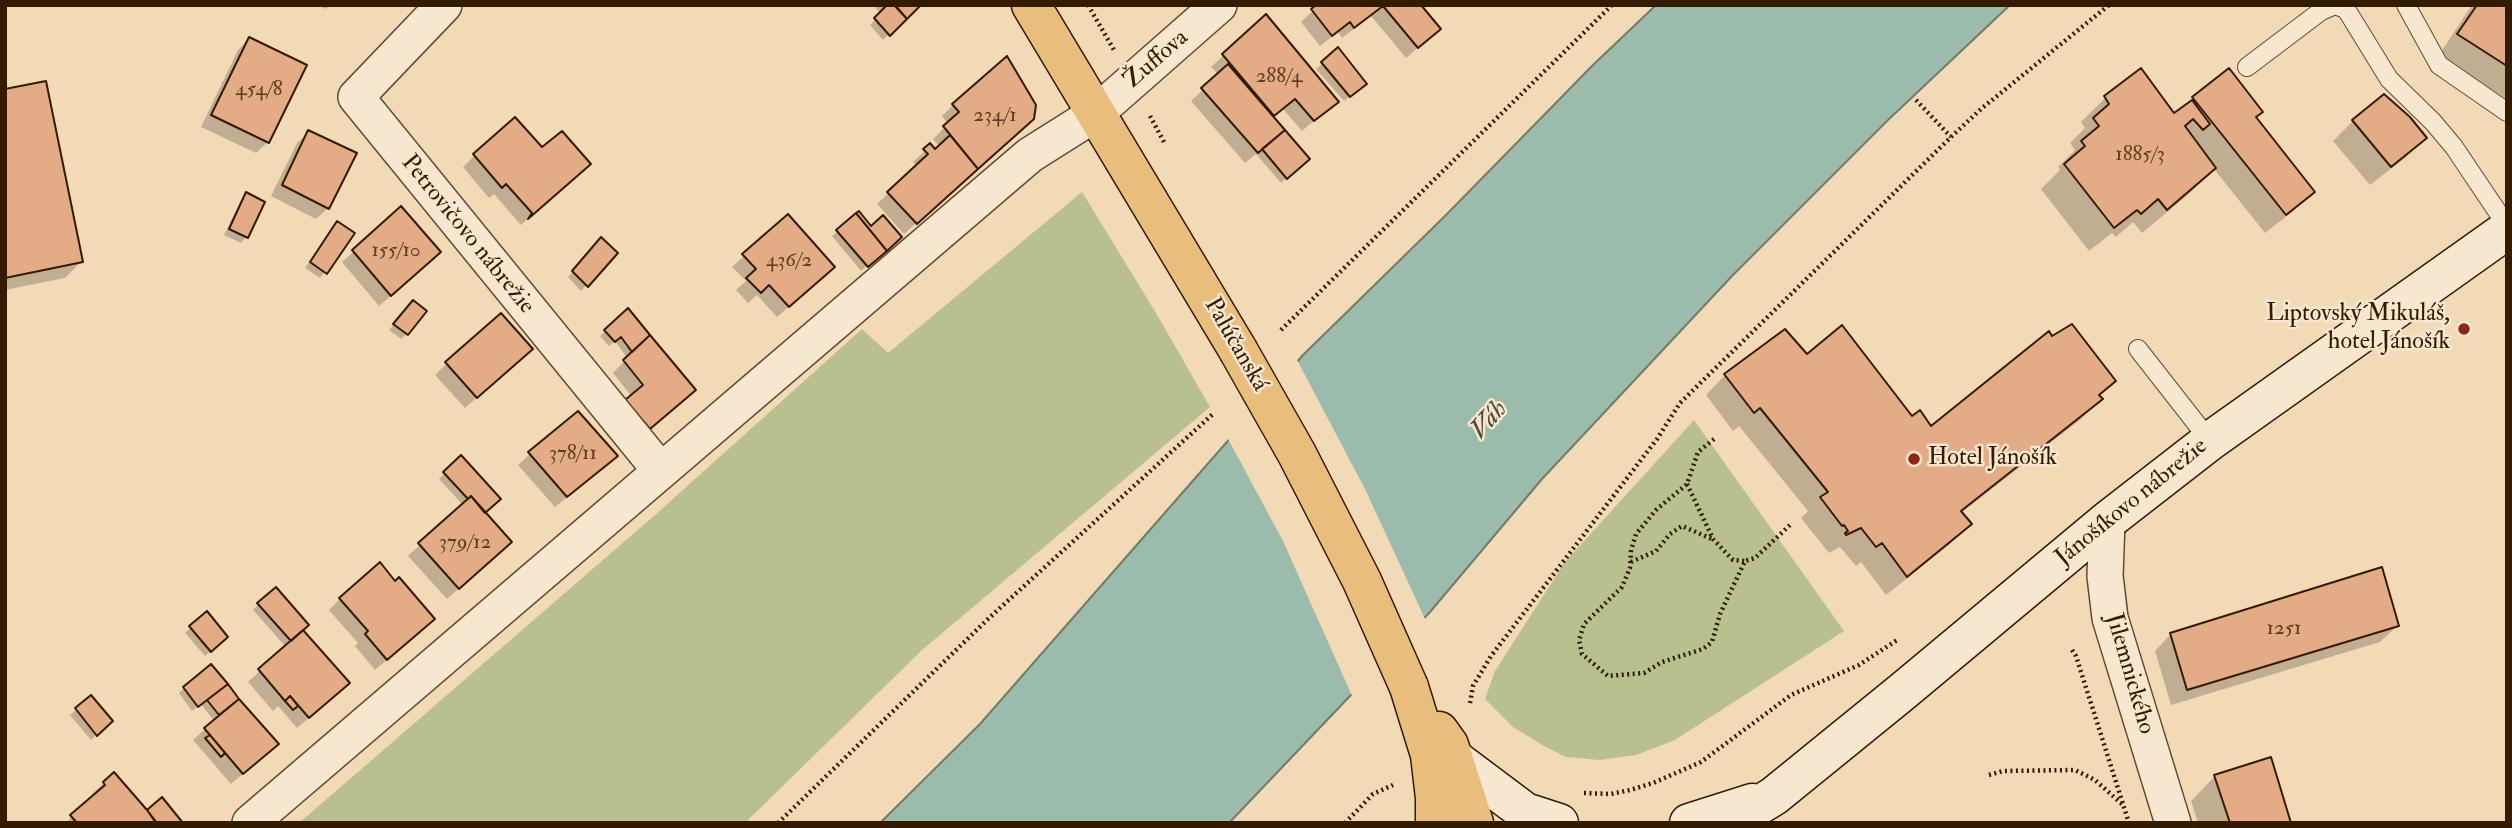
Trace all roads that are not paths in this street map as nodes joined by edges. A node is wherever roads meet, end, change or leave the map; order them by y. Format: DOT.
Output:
graph roads {
  1 [pos="444,5"];
  2 [pos="1031,5"];
  3 [pos="1219,5"];
  4 [pos="2406,5"];
  5 [pos="2248,67"];
  6 [pos="2507,113"];
  7 [pos="1095,114"];
  8 [pos="2507,228"];
  9 [pos="2138,349"];
  10 [pos="2210,441"];
  11 [pos="660,470"];
  12 [pos="2107,522"];
  13 [pos="1411,693"];
  14 [pos="1453,758"];
  15 [pos="1761,814"];
  16 [pos="250,823"];
  17 [pos="1409,823"];
  18 [pos="1435,823"];
  19 [pos="1474,823"];
  20 [pos="1559,823"];
  21 [pos="1689,823"];
  22 [pos="1730,823"];
  23 [pos="2173,823"];
  1 -- 11 [label="street, Petrovičovo nábrežie"];
  2 -- 7 [label="main road, Palúčanská"];
  3 -- 7 [label="street, Žuffova"];
  4 -- 6 [label="lane"];
  5 -- 8 [label="lane"];
  7 -- 11 [label="street"];
  7 -- 13 [label="main road, Palúčanská, bridge"];
  8 -- 10 [label="main road, Jánošíkovo nábrežie"];
  9 -- 10 [label="lane"];
  10 -- 12 [label="main road, Jánošíkovo nábrežie"];
  11 -- 16 [label="street"];
  12 -- 15 [label="main road, Jánošíkovo nábrežie"];
  12 -- 23 [label="street, Jilemnického"];
  13 -- 14 [label="main road, Palúčanská"];
  13 -- 17 [label="main road"];
  13 -- 18 [label="main road, Palúčanská"];
  14 -- 19 [label="main road, Palúčanská"];
  14 -- 20 [label="main road"];
  15 -- 21 [label="main road"];
  15 -- 22 [label="main road, Jánošíkovo nábrežie"];
}
